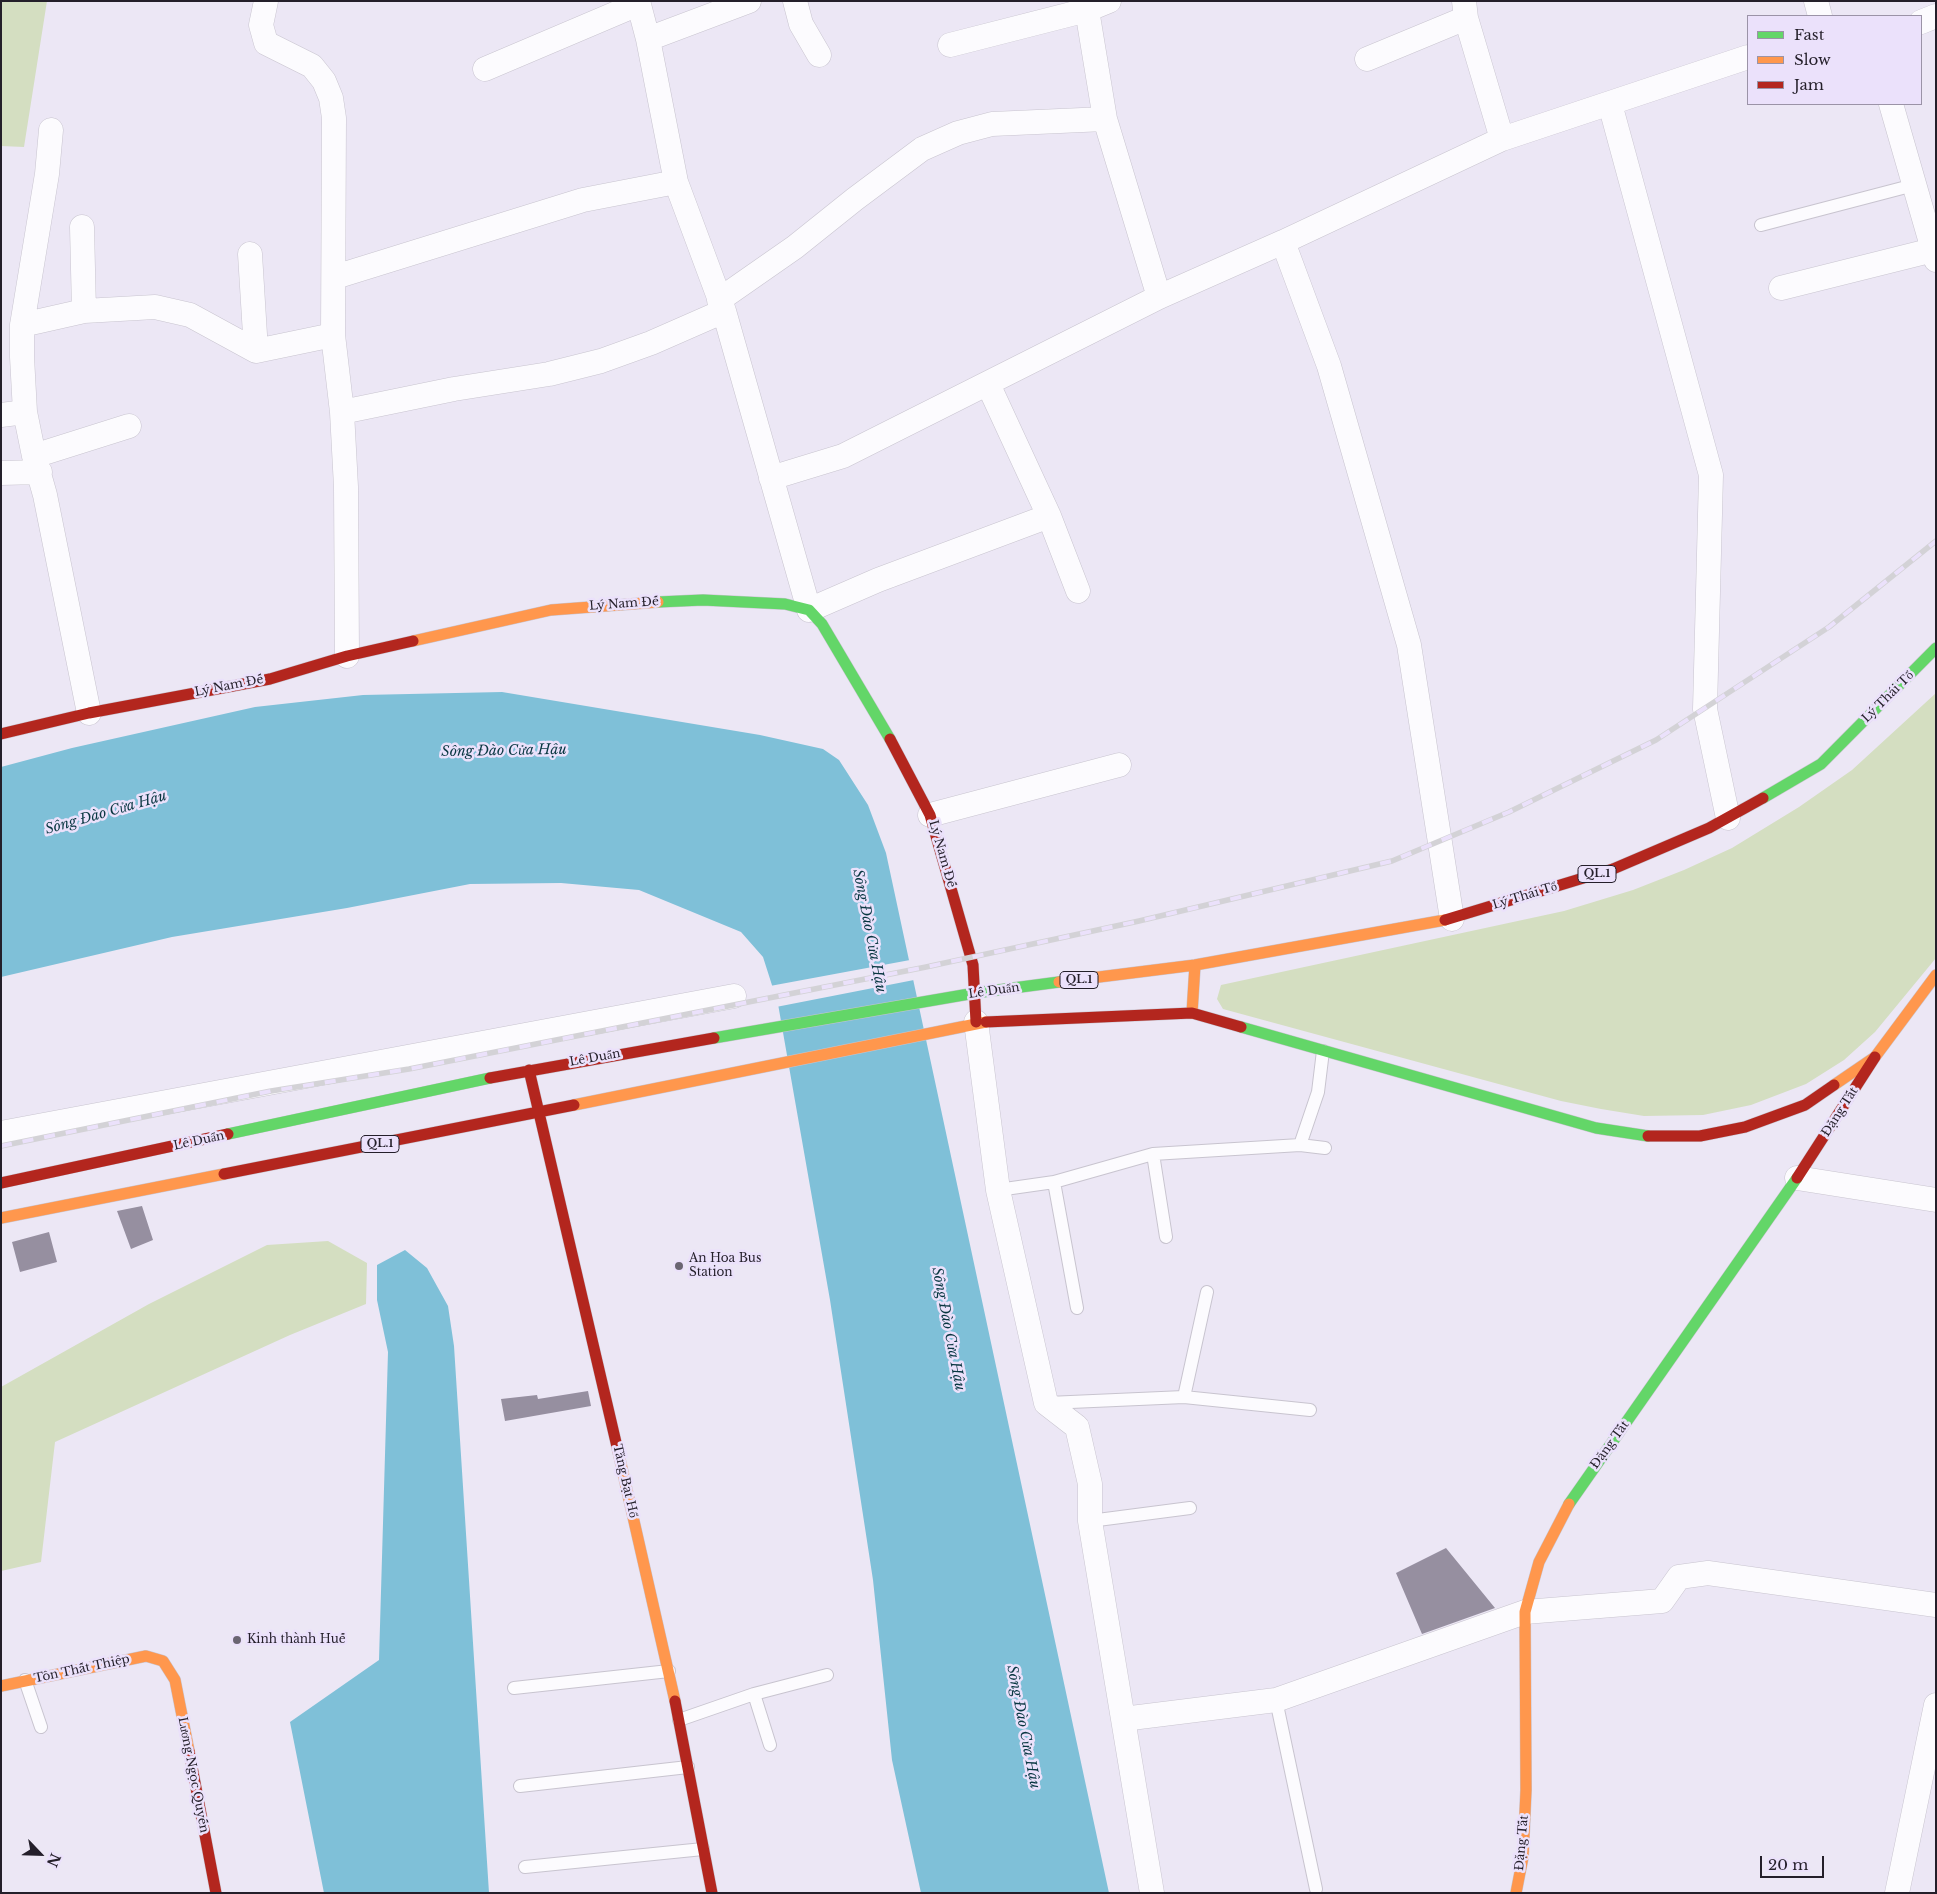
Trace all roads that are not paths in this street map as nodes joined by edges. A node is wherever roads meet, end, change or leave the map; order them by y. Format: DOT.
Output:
graph roads {
  1 [pos="266,1"];
  2 [pos="749,1"];
  3 [pos="795,1"];
  4 [pos="1109,1"];
  5 [pos="1816,1"];
  6 [pos="638,2"];
  7 [pos="1087,10"];
  8 [pos="1465,10"];
  9 [pos="1820,15"];
  10 [pos="1936,16"];
  11 [pos="1922,22"];
  12 [pos="648,39"];
  13 [pos="950,45"];
  14 [pos="819,55"];
  15 [pos="1747,57"];
  16 [pos="1367,59"];
  17 [pos="485,69"];
  18 [pos="1610,104"];
  19 [pos="1891,105"];
  20 [pos="1105,119"];
  21 [pos="51,130"];
  22 [pos="1502,139"];
  23 [pos="676,182"];
  24 [pos="1914,184"];
  25 [pos="1761,225"];
  26 [pos="82,227"];
  27 [pos="1283,242"];
  28 [pos="250,254"];
  29 [pos="1934,255"];
  30 [pos="335,278"];
  31 [pos="1781,288"];
  32 [pos="1159,297"];
  33 [pos="722,306"];
  34 [pos="84,312"];
  35 [pos="22,325"];
  36 [pos="333,335"];
  37 [pos="256,352"];
  38 [pos="988,384"];
  39 [pos="25,412"];
  40 [pos="342,412"];
  41 [pos="1,414"];
  42 [pos="129,426"];
  43 [pos="37,464"];
  44 [pos="1,473"];
  45 [pos="772,478"];
  46 [pos="1049,516"];
  47 [pos="1078,592"];
  48 [pos="809,610"];
  49 [pos="1936,648"];
  50 [pos="347,656"];
  51 [pos="90,713"];
  52 [pos="1,734"];
  53 [pos="1119,765"];
  54 [pos="930,815"];
  55 [pos="1728,818"];
  56 [pos="1452,919"];
  57 [pos="1194,965"];
  58 [pos="1936,975"];
  59 [pos="975,993"];
  60 [pos="734,996"];
  61 [pos="1192,1013"];
  62 [pos="968,1023"];
  63 [pos="1323,1051"];
  64 [pos="1875,1057"];
  65 [pos="529,1070"];
  66 [pos="539,1113"];
  67 [pos="1,1133"];
  68 [pos="1300,1145"];
  69 [pos="1325,1148"];
  70 [pos="1154,1154"];
  71 [pos="1797,1178"];
  72 [pos="1054,1182"];
  73 [pos="1,1183"];
  74 [pos="998,1190"];
  75 [pos="1936,1200"];
  76 [pos="1,1218"];
  77 [pos="1166,1237"];
  78 [pos="1207,1292"];
  79 [pos="1077,1308"];
  80 [pos="1184,1397"];
  81 [pos="1046,1403"];
  82 [pos="1310,1410"];
  83 [pos="1190,1508"];
  84 [pos="1090,1520"];
  85 [pos="1936,1605"];
  86 [pos="1525,1612"];
  87 [pos="163,1661"];
  88 [pos="669,1671"];
  89 [pos="827,1675"];
  90 [pos="25,1680"];
  91 [pos="1,1686"];
  92 [pos="514,1688"];
  93 [pos="754,1694"];
  94 [pos="1276,1700"];
  95 [pos="1936,1705"];
  96 [pos="1123,1719"];
  97 [pos="679,1720"];
  98 [pos="41,1727"];
  99 [pos="770,1745"];
  100 [pos="688,1767"];
  101 [pos="520,1786"];
  102 [pos="702,1849"];
  103 [pos="525,1868"];
  104 [pos="1316,1889"];
  105 [pos="216,1893"];
  106 [pos="712,1893"];
  107 [pos="1152,1893"];
  108 [pos="1516,1893"];
  109 [pos="1896,1893"];
  1 -- 30 [label="street"];
  2 -- 12 [label="street"];
  3 -- 14 [label="street"];
  4 -- 7 [label="street"];
  5 -- 9 [label="street"];
  6 -- 12 [label="street"];
  6 -- 17 [label="street"];
  7 -- 13 [label="street"];
  7 -- 20 [label="street"];
  8 -- 16 [label="street"];
  8 -- 22 [label="street"];
  10 -- 11 [label="street"];
  12 -- 23 [label="street"];
  15 -- 18 [label="street"];
  18 -- 22 [label="street"];
  18 -- 55 [label="street"];
  19 -- 24 [label="street"];
  20 -- 32 [label="street"];
  20 -- 33 [label="street"];
  21 -- 35 [label="street"];
  22 -- 27 [label="street"];
  23 -- 30 [label="street"];
  23 -- 33 [label="street"];
  24 -- 25 [label="lane"];
  24 -- 29 [label="street"];
  26 -- 34 [label="street"];
  27 -- 32 [label="street"];
  27 -- 56 [label="street"];
  28 -- 37 [label="street"];
  29 -- 31 [label="street"];
  30 -- 36 [label="street"];
  32 -- 38 [label="street"];
  33 -- 40 [label="street"];
  33 -- 45 [label="street"];
  34 -- 35 [label="street"];
  34 -- 37 [label="street"];
  35 -- 39 [label="street"];
  36 -- 37 [label="street"];
  36 -- 40 [label="street"];
  38 -- 45 [label="street"];
  38 -- 46 [label="street"];
  39 -- 41 [label="street"];
  39 -- 43 [label="street"];
  40 -- 50 [label="street"];
  42 -- 43 [label="street"];
  43 -- 44 [label="street"];
  43 -- 51 [label="street"];
  45 -- 48 [label="street"];
  46 -- 47 [label="street"];
  46 -- 48 [label="street"];
  48 -- 50 [label="main road, Lý Nam Đế"];
  48 -- 54 [label="main road, Lý Nam Đế"];
  49 -- 55 [label="main road, Lý Thái Tổ / QL.1"];
  50 -- 51 [label="main road, Lý Nam Đế"];
  51 -- 52 [label="main road, Lý Nam Đế"];
  53 -- 54 [label="street"];
  54 -- 59 [label="main road, Lý Nam Đế"];
  55 -- 56 [label="main road, Lý Thái Tổ / QL.1"];
  56 -- 57 [label="main road, Lý Thái Tổ / QL.1"];
  57 -- 59 [label="main road, Lê Duẩn / QL.1"];
  57 -- 61 [label="main road"];
  58 -- 64 [label="main road, QL.1"];
  59 -- 62 [label="main road, Lý Nam Đế"];
  59 -- 65 [label="main road, Lê Duẩn / QL.1"];
  60 -- 67 [label="street"];
  61 -- 62 [label="main road, QL.1"];
  61 -- 63 [label="main road, QL.1"];
  62 -- 66 [label="main road, QL.1"];
  62 -- 74 [label="street"];
  63 -- 64 [label="main road, QL.1"];
  63 -- 68 [label="lane"];
  64 -- 71 [label="main road, Đặng Tất"];
  65 -- 66 [label="main road, Tăng Bạt Hổ"];
  65 -- 73 [label="main road, Lê Duẩn / QL.1"];
  66 -- 76 [label="main road, QL.1"];
  66 -- 88 [label="main road, Tăng Bạt Hổ"];
  68 -- 69 [label="lane"];
  68 -- 70 [label="lane"];
  70 -- 72 [label="lane"];
  70 -- 77 [label="lane"];
  71 -- 75 [label="street"];
  71 -- 86 [label="main road, Đặng Tất"];
  72 -- 74 [label="lane"];
  72 -- 79 [label="lane"];
  74 -- 81 [label="street"];
  78 -- 80 [label="lane"];
  80 -- 81 [label="lane"];
  80 -- 82 [label="lane"];
  81 -- 84 [label="street"];
  83 -- 84 [label="lane"];
  84 -- 96 [label="street"];
  85 -- 86 [label="street"];
  86 -- 94 [label="street"];
  86 -- 108 [label="main road, Đặng Tất"];
  87 -- 90 [label="main road, Tôn Thất Thiệp"];
  87 -- 105 [label="main road, Lương Ngọc Quyến"];
  88 -- 92 [label="lane"];
  88 -- 97 [label="main road, Tăng Bạt Hổ"];
  89 -- 93 [label="lane"];
  90 -- 91 [label="main road, Tôn Thất Thiệp"];
  90 -- 98 [label="lane"];
  93 -- 97 [label="lane"];
  93 -- 99 [label="lane"];
  94 -- 96 [label="street"];
  94 -- 104 [label="lane"];
  95 -- 109 [label="street"];
  96 -- 107 [label="street"];
  97 -- 100 [label="main road, Tăng Bạt Hổ"];
  100 -- 101 [label="lane"];
  100 -- 102 [label="main road, Tăng Bạt Hổ"];
  102 -- 103 [label="lane"];
  102 -- 106 [label="main road, Tăng Bạt Hổ"];
}
